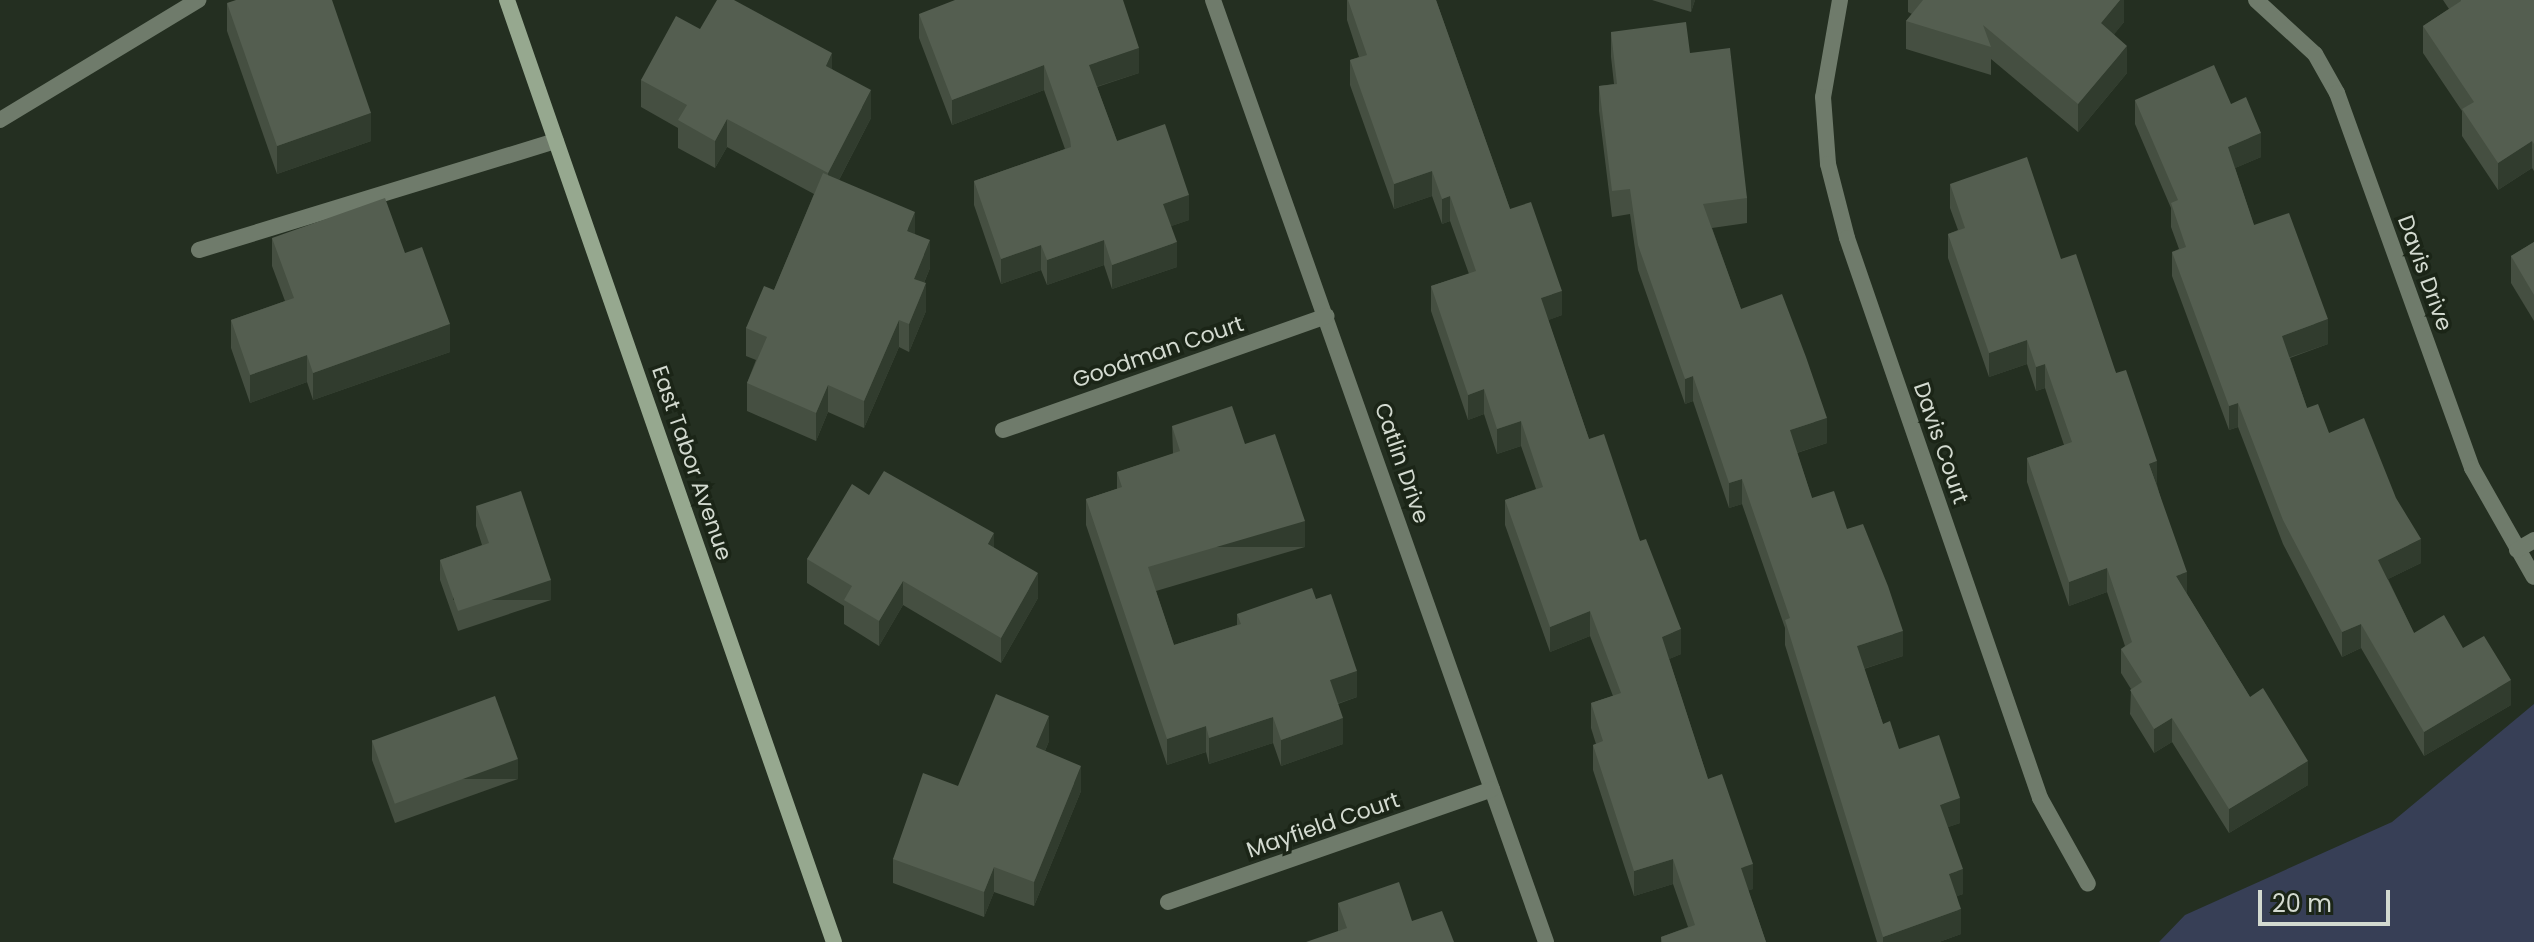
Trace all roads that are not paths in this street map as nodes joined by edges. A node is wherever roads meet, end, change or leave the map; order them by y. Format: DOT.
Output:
graph roads {
  1 [pos="198,0"];
  2 [pos="507,0"];
  3 [pos="1213,0"];
  4 [pos="1840,0"];
  5 [pos="2256,0"];
  6 [pos="0,120"];
  7 [pos="556,141"];
  8 [pos="199,250"];
  9 [pos="1327,316"];
  10 [pos="1003,430"];
  11 [pos="2534,540"];
  12 [pos="2517,550"];
  13 [pos="2534,577"];
  14 [pos="1492,789"];
  15 [pos="2088,884"];
  16 [pos="1168,902"];
  17 [pos="834,942"];
  18 [pos="1546,942"];
  1 -- 6 [label="street"];
  2 -- 7 [label="main road, East Tabor Avenue"];
  3 -- 9 [label="street, Catlin Drive"];
  4 -- 15 [label="street, Davis Court"];
  5 -- 12 [label="street, Davis Drive"];
  7 -- 8 [label="street"];
  7 -- 17 [label="main road, East Tabor Avenue"];
  9 -- 10 [label="street, Goodman Court"];
  9 -- 14 [label="street, Catlin Drive"];
  11 -- 12 [label="street"];
  12 -- 13 [label="street, Davis Drive"];
  14 -- 16 [label="street, Mayfield Court"];
  14 -- 18 [label="street, Catlin Drive"];
}
